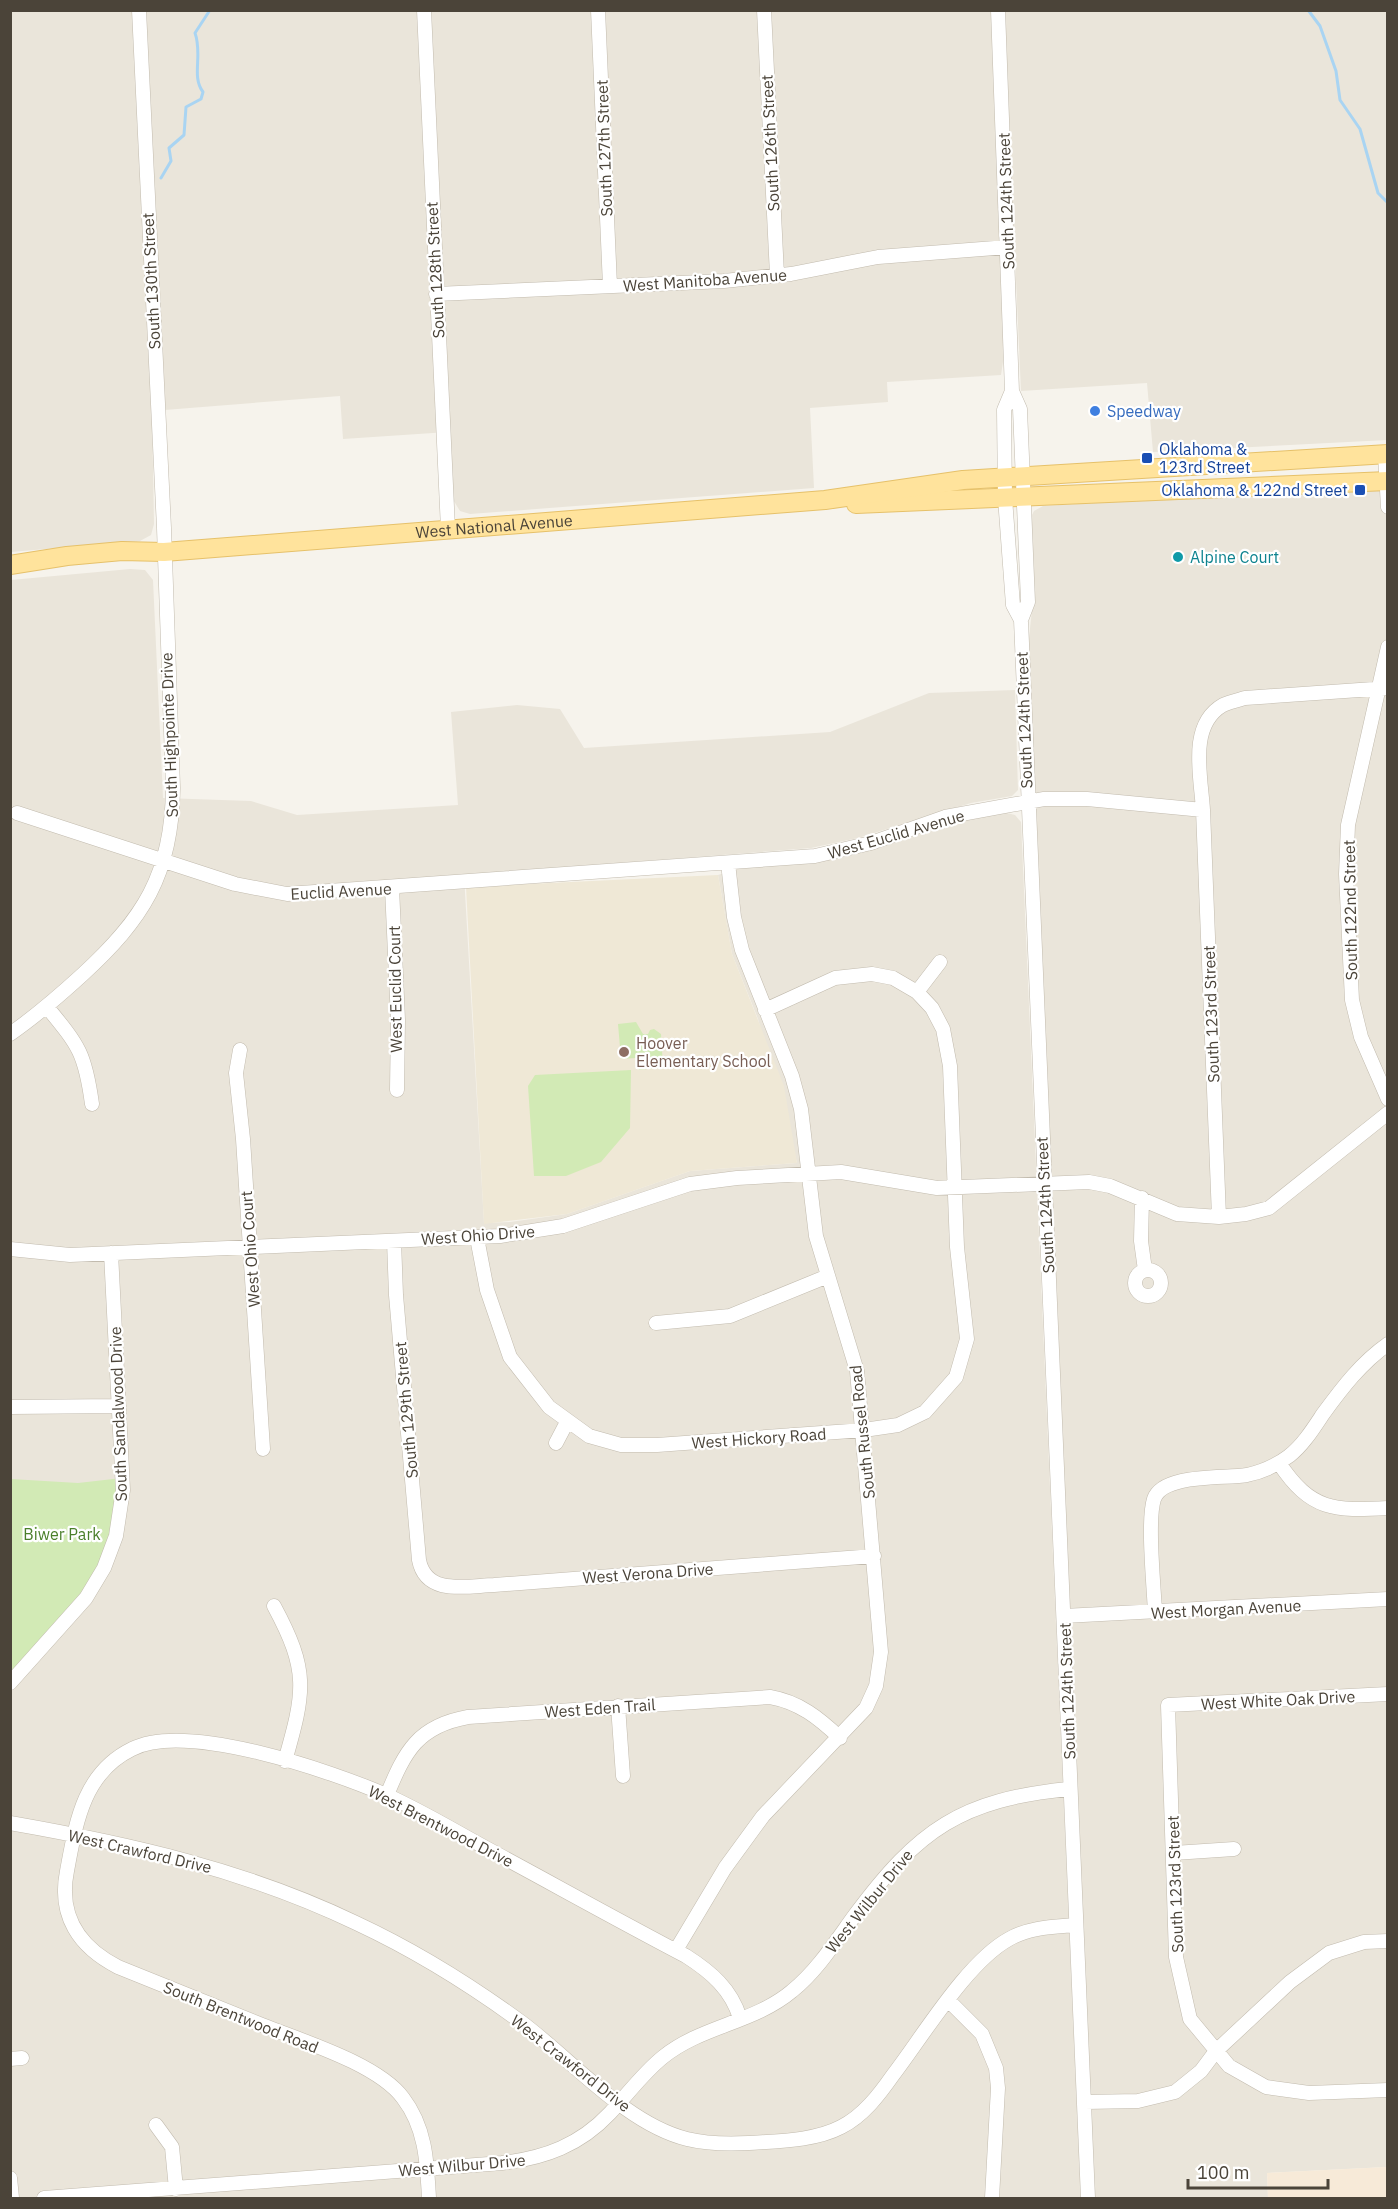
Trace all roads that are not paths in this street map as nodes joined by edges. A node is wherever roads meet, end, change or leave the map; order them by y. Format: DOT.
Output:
graph roads {
  1 [pos="139,10"];
  2 [pos="424,10"];
  3 [pos="598,10"];
  4 [pos="764,10"];
  5 [pos="998,10"];
  6 [pos="1008,247"];
  7 [pos="777,275"];
  8 [pos="610,286"];
  9 [pos="436,294"];
  10 [pos="1012,391"];
  11 [pos="1386,454"];
  12 [pos="1023,476"];
  13 [pos="1005,477"];
  14 [pos="1387,481"];
  15 [pos="1024,497"];
  16 [pos="1005,498"];
  17 [pos="825,500"];
  18 [pos="1388,507"];
  19 [pos="448,529"];
  20 [pos="164,552"];
  21 [pos="20,565"];
  22 [pos="1021,620"];
  23 [pos="1388,647"];
  24 [pos="1384,688"];
  25 [pos="1027,802"];
  26 [pos="1203,810"];
  27 [pos="17,813"];
  28 [pos="163,861"];
  29 [pos="728,863"];
  30 [pos="524,879"];
  31 [pos="392,888"];
  32 [pos="940,962"];
  33 [pos="916,992"];
  34 [pos="47,1007"];
  35 [pos="765,1010"];
  36 [pos="10,1034"];
  37 [pos="240,1050"];
  38 [pos="398,1090"];
  39 [pos="1388,1099"];
  40 [pos="92,1104"];
  41 [pos="1388,1113"];
  42 [pos="808,1173"];
  43 [pos="1044,1183"];
  44 [pos="954,1188"];
  45 [pos="1142,1198"];
  46 [pos="1219,1217"];
  47 [pos="477,1238"];
  48 [pos="394,1241"];
  49 [pos="249,1247"];
  50 [pos="10,1249"];
  51 [pos="111,1253"];
  52 [pos="1145,1270"];
  53 [pos="828,1276"];
  54 [pos="656,1323"];
  55 [pos="1388,1344"];
  56 [pos="119,1406"];
  57 [pos="10,1407"];
  58 [pos="567,1422"];
  59 [pos="864,1430"];
  60 [pos="556,1443"];
  61 [pos="263,1449"];
  62 [pos="1279,1463"];
  63 [pos="1388,1508"];
  64 [pos="874,1556"];
  65 [pos="426,1577"];
  66 [pos="1388,1599"];
  67 [pos="274,1606"];
  68 [pos="1155,1613"];
  69 [pos="1064,1616"];
  70 [pos="10,1683"];
  71 [pos="1388,1694"];
  72 [pos="1168,1705"];
  73 [pos="618,1706"];
  74 [pos="840,1738"];
  75 [pos="285,1761"];
  76 [pos="623,1776"];
  77 [pos="1069,1790"];
  78 [pos="387,1795"];
  79 [pos="10,1823"];
  80 [pos="74,1834"];
  81 [pos="1234,1849"];
  82 [pos="1174,1853"];
  83 [pos="1076,1925"];
  84 [pos="1388,1941"];
  85 [pos="676,1950"];
  86 [pos="949,2001"];
  87 [pos="740,2018"];
  88 [pos="1216,2052"];
  89 [pos="1388,2090"];
  90 [pos="619,2102"];
  91 [pos="1085,2102"];
  92 [pos="156,2125"];
  93 [pos="427,2168"];
  94 [pos="10,2178"];
  95 [pos="176,2189"];
  96 [pos="12,2199"];
  97 [pos="44,2199"];
  98 [pos="429,2199"];
  99 [pos="992,2199"];
  100 [pos="1088,2199"];
  1 -- 20 [label="street, South 130th Street"];
  2 -- 9 [label="street, South 128th Street"];
  3 -- 8 [label="street, South 127th Street"];
  4 -- 7 [label="street, South 126th Street"];
  5 -- 6 [label="street, South 124th Street"];
  6 -- 7 [label="street, West Manitoba Avenue"];
  6 -- 10 [label="street, South 124th Street"];
  7 -- 8 [label="street, West Manitoba Avenue"];
  8 -- 9 [label="street, West Manitoba Avenue"];
  9 -- 19 [label="street, South 128th Street"];
  10 -- 12 [label="street, South 124th Street"];
  10 -- 13 [label="street, South 124th Street"];
  11 -- 12 [label="main road, West National Avenue"];
  11 -- 14 [label="street"];
  12 -- 13 [label="main road, West National Avenue"];
  12 -- 15 [label="street, South 124th Street"];
  13 -- 16 [label="street, South 124th Street"];
  13 -- 17 [label="main road, West National Avenue"];
  14 -- 15 [label="main road, West National Avenue"];
  14 -- 18 [label="street"];
  15 -- 16 [label="main road, West National Avenue"];
  15 -- 22 [label="street, South 124th Street"];
  16 -- 17 [label="main road, West National Avenue"];
  16 -- 22 [label="street, South 124th Street"];
  17 -- 19 [label="main road, West National Avenue"];
  19 -- 20 [label="main road, West National Avenue"];
  20 -- 21 [label="main road, West National Avenue"];
  20 -- 28 [label="street, South Highpointe Drive"];
  22 -- 25 [label="street, South 124th Street"];
  23 -- 24 [label="street, South 122nd Street"];
  24 -- 26 [label="street"];
  24 -- 39 [label="street, South 122nd Street"];
  25 -- 26 [label="street, West Euclid Avenue"];
  25 -- 29 [label="street, West Euclid Avenue"];
  25 -- 43 [label="street, South 124th Street"];
  26 -- 46 [label="street, South 123rd Street"];
  27 -- 28 [label="street, Euclid Avenue"];
  28 -- 31 [label="street, Euclid Avenue"];
  28 -- 34 [label="street, South Highpointe Drive"];
  29 -- 30 [label="street, West Euclid Avenue"];
  29 -- 35 [label="street, South Russel Road"];
  30 -- 31 [label="street, Euclid Avenue"];
  31 -- 38 [label="street, West Euclid Court"];
  32 -- 33 [label="street"];
  33 -- 35 [label="street, West Hickory Road"];
  33 -- 44 [label="street, West Hickory Road"];
  34 -- 36 [label="street, South Highpointe Drive"];
  34 -- 40 [label="street"];
  35 -- 42 [label="street, South Russel Road"];
  37 -- 49 [label="street, West Ohio Court"];
  41 -- 46 [label="street, West Ohio Drive"];
  42 -- 44 [label="street, West Ohio Drive"];
  42 -- 47 [label="street, West Ohio Drive"];
  42 -- 53 [label="street, South Russel Road"];
  43 -- 44 [label="street, West Ohio Drive"];
  43 -- 45 [label="street, West Ohio Drive"];
  43 -- 69 [label="street, South 124th Street"];
  44 -- 59 [label="street, West Hickory Road"];
  45 -- 46 [label="street, West Ohio Drive"];
  45 -- 52 [label="street"];
  47 -- 48 [label="street, West Ohio Drive"];
  47 -- 58 [label="street, West Hickory Road"];
  48 -- 49 [label="street, West Ohio Drive"];
  48 -- 65 [label="street, South 129th Street"];
  49 -- 51 [label="street, West Ohio Drive"];
  49 -- 61 [label="street, West Ohio Court"];
  50 -- 51 [label="street, West Ohio Drive"];
  51 -- 56 [label="street, South Sandalwood Drive"];
  53 -- 54 [label="street"];
  53 -- 59 [label="street, South Russel Road"];
  55 -- 62 [label="street"];
  56 -- 57 [label="street"];
  56 -- 70 [label="street, South Sandalwood Drive"];
  58 -- 59 [label="street, West Hickory Road"];
  58 -- 60 [label="street"];
  59 -- 64 [label="street, South Russel Road"];
  62 -- 63 [label="street"];
  62 -- 68 [label="street"];
  64 -- 65 [label="street, West Verona Drive"];
  64 -- 74 [label="street, South Russel Road"];
  66 -- 68 [label="street, West Morgan Avenue"];
  67 -- 75 [label="street"];
  68 -- 69 [label="street, West Morgan Avenue"];
  69 -- 77 [label="street, South 124th Street"];
  71 -- 72 [label="street, West White Oak Drive"];
  72 -- 82 [label="street, South 123rd Street"];
  73 -- 74 [label="street, West Eden Trail"];
  73 -- 76 [label="street"];
  73 -- 78 [label="street, West Eden Trail"];
  74 -- 85 [label="street, South Russel Road"];
  75 -- 78 [label="street, West Brentwood Drive"];
  75 -- 80 [label="street, West Brentwood Drive"];
  77 -- 83 [label="street, South 124th Street"];
  77 -- 87 [label="street, West Wilbur Drive"];
  78 -- 85 [label="street, West Brentwood Drive"];
  79 -- 80 [label="street, West Crawford Drive"];
  80 -- 90 [label="street, West Crawford Drive"];
  80 -- 93 [label="street, South Brentwood Road"];
  81 -- 82 [label="street"];
  82 -- 88 [label="street, South 123rd Street"];
  83 -- 86 [label="street, West Crawford Drive"];
  83 -- 91 [label="street, South 124th Street"];
  84 -- 88 [label="street"];
  85 -- 87 [label="street, West Brentwood Drive"];
  86 -- 90 [label="street, West Crawford Drive"];
  86 -- 99 [label="street"];
  87 -- 90 [label="street, West Wilbur Drive"];
  88 -- 89 [label="street, South 123rd Street"];
  88 -- 91 [label="street"];
  90 -- 93 [label="street, West Wilbur Drive"];
  91 -- 100 [label="street, South 124th Street"];
  92 -- 95 [label="street"];
  93 -- 95 [label="street, West Wilbur Drive"];
  93 -- 98 [label="street, South Brentwood Road"];
  94 -- 96 [label="street"];
  95 -- 97 [label="street, West Wilbur Drive"];
}
